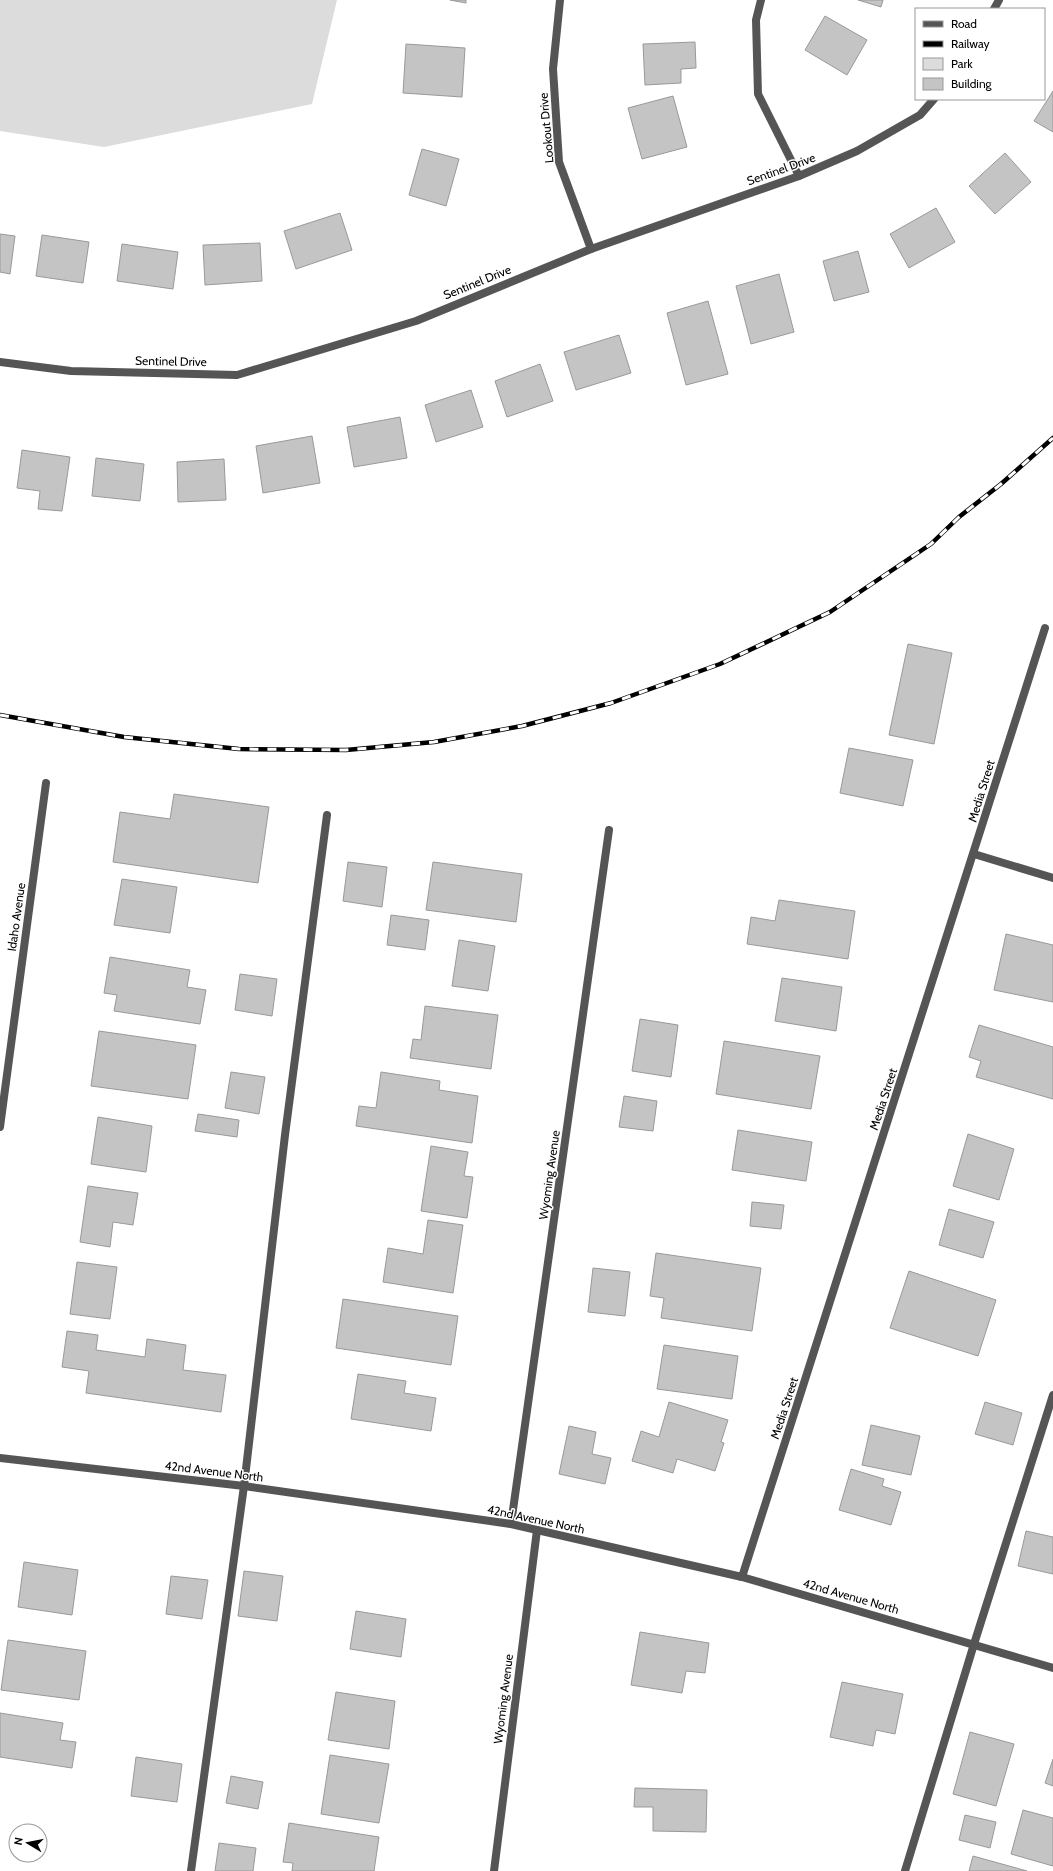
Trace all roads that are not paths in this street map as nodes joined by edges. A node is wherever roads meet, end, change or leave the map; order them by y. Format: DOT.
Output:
graph roads {
  1 [pos="560,0"];
  2 [pos="761,0"];
  3 [pos="933,100"];
  4 [pos="799,176"];
  5 [pos="591,249"];
  6 [pos="0,362"];
  7 [pos="1045,628"];
  8 [pos="46,783"];
  9 [pos="327,815"];
  10 [pos="609,830"];
  11 [pos="974,854"];
  12 [pos="1053,878"];
  13 [pos="0,1127"];
  14 [pos="1053,1395"];
  15 [pos="0,1458"];
  16 [pos="244,1486"];
  17 [pos="511,1524"];
  18 [pos="537,1530"];
  19 [pos="742,1577"];
  20 [pos="974,1644"];
  21 [pos="1053,1668"];
  22 [pos="191,1871"];
  23 [pos="494,1871"];
  24 [pos="905,1871"];
  1 -- 5 [label="street, Lookout Drive"];
  2 -- 4 [label="street"];
  3 -- 4 [label="street, Sentinel Drive"];
  4 -- 5 [label="street, Sentinel Drive"];
  5 -- 6 [label="street, Sentinel Drive"];
  7 -- 11 [label="street, Media Street"];
  8 -- 13 [label="street, Idaho Avenue"];
  9 -- 16 [label="street"];
  10 -- 17 [label="street, Wyoming Avenue"];
  11 -- 12 [label="street"];
  11 -- 19 [label="street, Media Street"];
  14 -- 20 [label="street"];
  15 -- 16 [label="street, 42nd Avenue North"];
  16 -- 17 [label="street, 42nd Avenue North"];
  16 -- 22 [label="street"];
  17 -- 18 [label="street, 42nd Avenue North"];
  18 -- 19 [label="street, 42nd Avenue North"];
  18 -- 23 [label="street, Wyoming Avenue"];
  19 -- 20 [label="street, 42nd Avenue North"];
  20 -- 21 [label="street, 42nd Avenue North"];
  20 -- 24 [label="street"];
}
